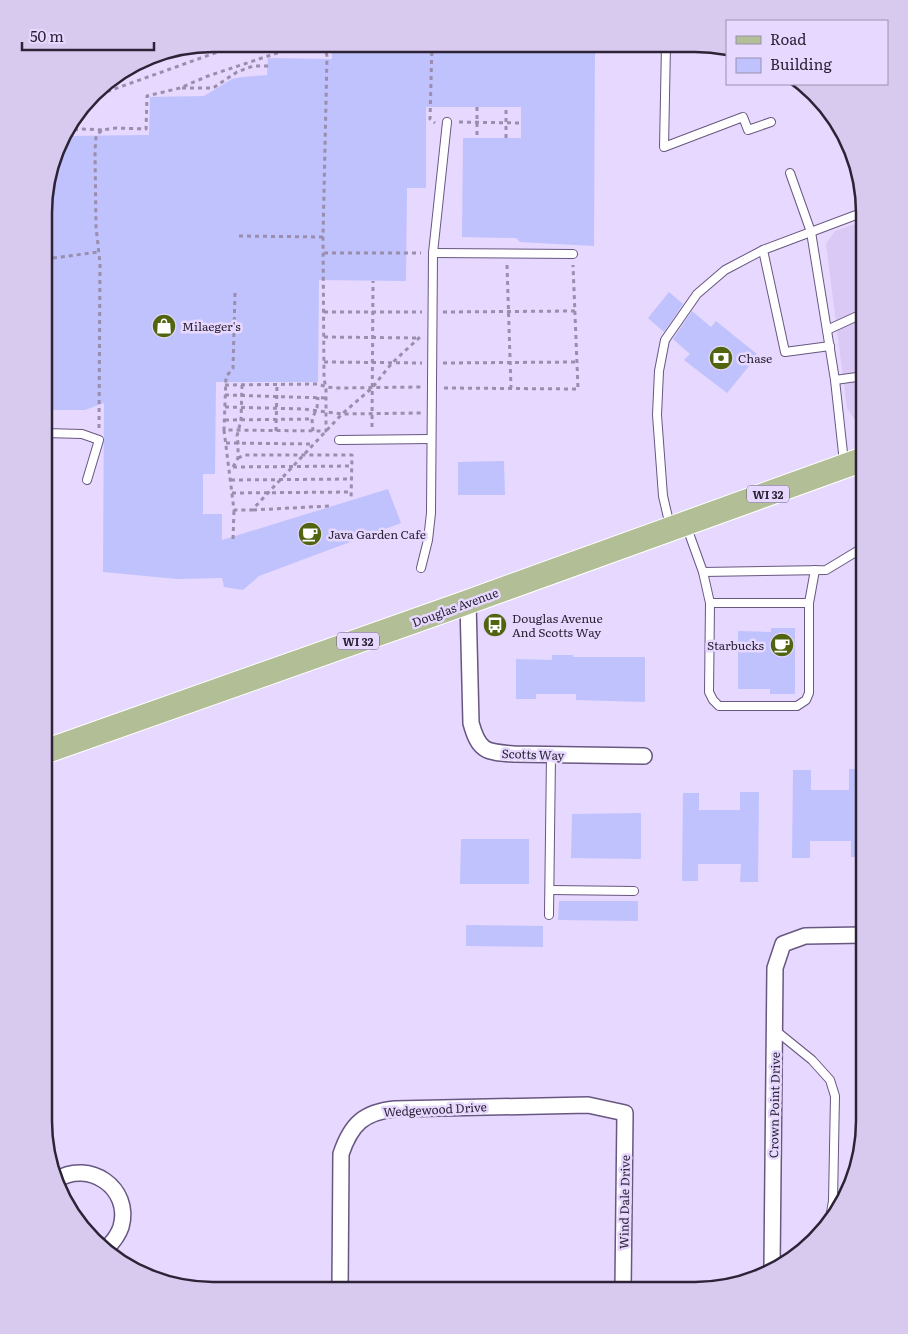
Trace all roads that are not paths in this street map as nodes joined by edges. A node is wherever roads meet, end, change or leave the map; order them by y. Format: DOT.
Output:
graph roads {
  1 [pos="666,52"];
  2 [pos="447,122"];
  3 [pos="771,122"];
  4 [pos="790,173"];
  5 [pos="856,215"];
  6 [pos="811,232"];
  7 [pos="763,250"];
  8 [pos="433,254"];
  9 [pos="572,254"];
  10 [pos="856,317"];
  11 [pos="827,330"];
  12 [pos="830,346"];
  13 [pos="856,377"];
  14 [pos="835,380"];
  15 [pos="52,433"];
  16 [pos="432,439"];
  17 [pos="339,440"];
  18 [pos="854,462"];
  19 [pos="87,480"];
  20 [pos="678,526"];
  21 [pos="856,552"];
  22 [pos="421,568"];
  23 [pos="815,570"];
  24 [pos="702,572"];
  25 [pos="468,602"];
  26 [pos="710,603"];
  27 [pos="809,603"];
  28 [pos="52,749"];
  29 [pos="551,755"];
  30 [pos="644,756"];
  31 [pos="550,890"];
  32 [pos="634,891"];
  33 [pos="549,916"];
  34 [pos="855,935"];
  35 [pos="774,1030"];
  36 [pos="625,1113"];
  37 [pos="63,1175"];
  38 [pos="833,1203"];
  39 [pos="111,1244"];
  40 [pos="772,1261"];
  41 [pos="340,1282"];
  42 [pos="623,1282"];
  1 -- 3 [label="lane"];
  2 -- 8 [label="lane"];
  4 -- 6 [label="lane"];
  5 -- 6 [label="lane"];
  6 -- 7 [label="lane"];
  6 -- 11 [label="lane"];
  7 -- 12 [label="lane"];
  7 -- 20 [label="lane"];
  8 -- 9 [label="lane"];
  8 -- 16 [label="lane"];
  10 -- 11 [label="lane"];
  11 -- 12 [label="lane"];
  12 -- 14 [label="lane"];
  13 -- 14 [label="lane"];
  14 -- 18 [label="lane"];
  15 -- 19 [label="lane"];
  16 -- 17 [label="lane"];
  16 -- 22 [label="lane"];
  18 -- 20 [label="main road, Douglas Avenue / WI 32"];
  20 -- 24 [label="lane"];
  20 -- 25 [label="main road, Douglas Avenue / WI 32"];
  21 -- 23 [label="lane"];
  23 -- 24 [label="lane"];
  23 -- 27 [label="lane"];
  24 -- 26 [label="lane"];
  25 -- 28 [label="main road, Douglas Avenue / WI 32"];
  25 -- 29 [label="street, Scotts Way"];
  26 -- 27 [label="lane"];
  26 -- 27 [label="lane"];
  29 -- 30 [label="street, Scotts Way"];
  29 -- 31 [label="lane"];
  31 -- 32 [label="lane"];
  31 -- 33 [label="lane"];
  34 -- 35 [label="street, Crown Point Drive"];
  35 -- 38 [label="lane"];
  35 -- 40 [label="street, Crown Point Drive"];
  36 -- 41 [label="street, Wedgewood Drive"];
  36 -- 42 [label="street, Wind Dale Drive"];
  37 -- 39 [label="street"];
}
